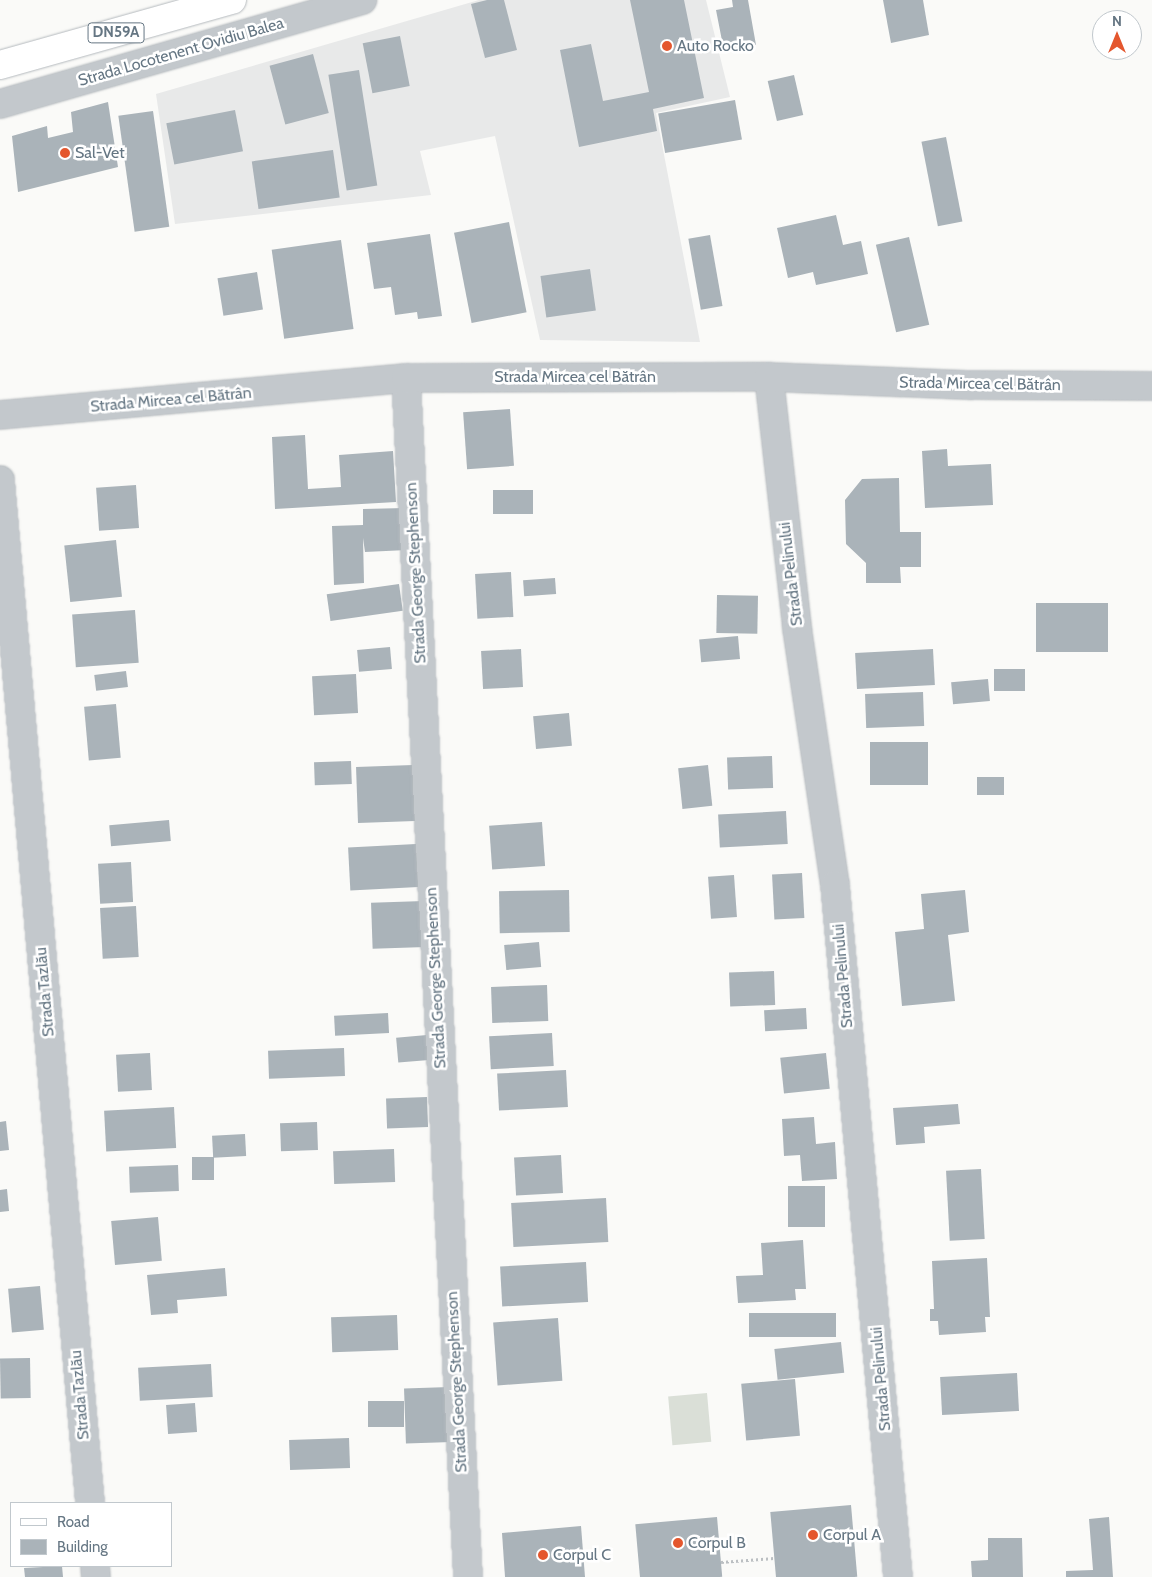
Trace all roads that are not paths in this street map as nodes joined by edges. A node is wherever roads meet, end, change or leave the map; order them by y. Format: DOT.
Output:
graph roads {
  1 [pos="232,0"];
  2 [pos="362,0"];
  3 [pos="0,65"];
  4 [pos="0,104"];
  5 [pos="769,376"];
  6 [pos="406,378"];
  7 [pos="1152,386"];
  8 [pos="0,415"];
  9 [pos="0,480"];
  10 [pos="90,1502"];
  11 [pos="468,1577"];
  12 [pos="898,1577"];
  1 -- 3 [label="main road, DN59A"];
  2 -- 4 [label="street, Strada Locotenent Ovidiu Balea"];
  5 -- 6 [label="street, Strada Mircea cel Bătrân"];
  5 -- 7 [label="street, Strada Mircea cel Bătrân"];
  5 -- 12 [label="street, Strada Pelinului"];
  6 -- 8 [label="street, Strada Mircea cel Bătrân"];
  6 -- 11 [label="street, Strada George Stephenson"];
  9 -- 10 [label="street, Strada Tazlău"];
}
